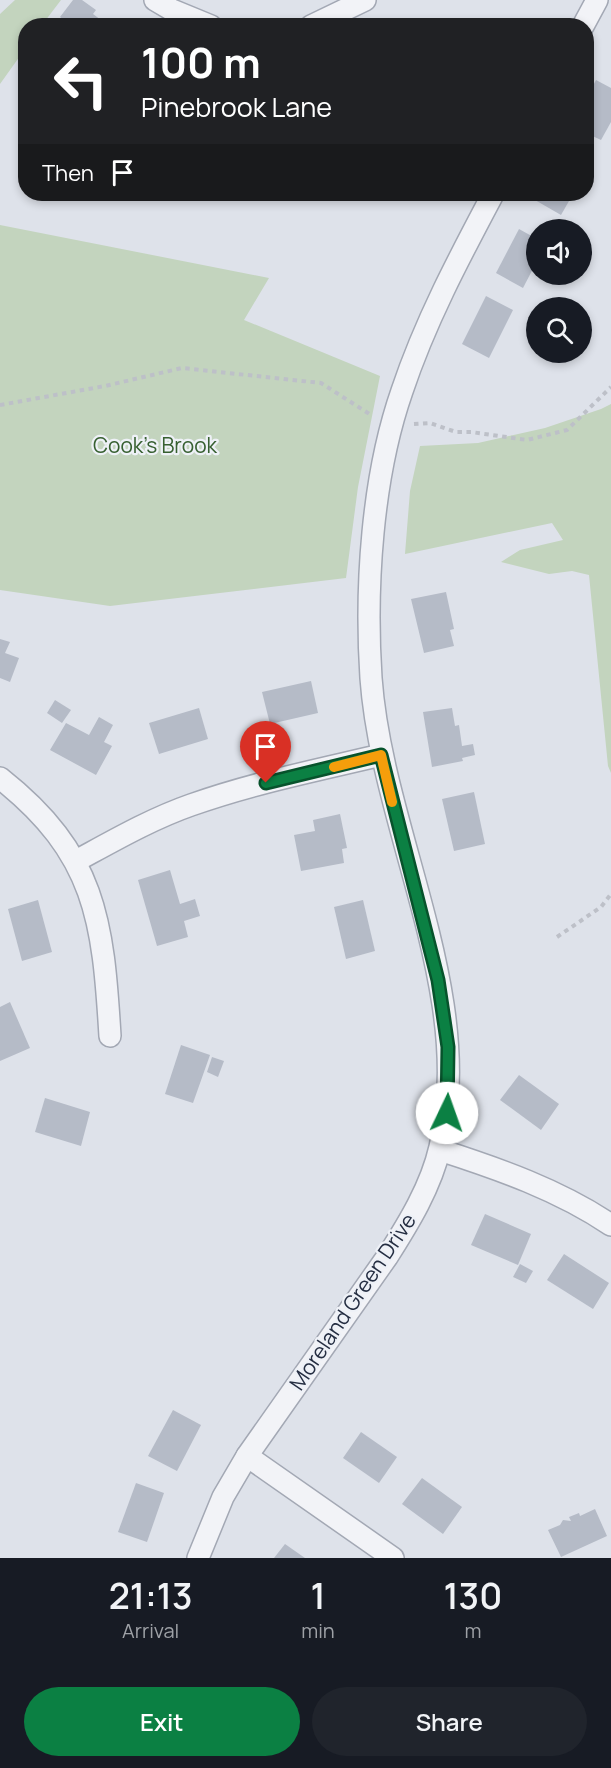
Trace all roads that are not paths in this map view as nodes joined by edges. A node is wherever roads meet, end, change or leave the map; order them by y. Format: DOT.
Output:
graph roads {
  1 [pos="155,0"];
  2 [pos="365,0"];
  3 [pos="597,0"];
  4 [pos="191,18"];
  5 [pos="328,18"];
  6 [pos="587,18"];
  7 [pos="488,201"];
  8 [pos="381,755"];
  9 [pos="0,778"];
  10 [pos="76,861"];
  11 [pos="110,1035"];
  12 [pos="440,1150"];
  13 [pos="611,1225"];
  14 [pos="248,1456"];
  15 [pos="198,1558"];
  16 [pos="393,1558"];
  1 -- 4 [label="street"];
  2 -- 5 [label="street"];
  3 -- 6 [label="street"];
  7 -- 8 [label="street, Moreland Green Drive"];
  8 -- 10 [label="street"];
  8 -- 12 [label="street, Moreland Green Drive"];
  9 -- 10 [label="street"];
  10 -- 11 [label="street"];
  12 -- 13 [label="street"];
  12 -- 14 [label="street, Moreland Green Drive"];
  14 -- 15 [label="street, Moreland Green Drive"];
  14 -- 16 [label="street"];
}
